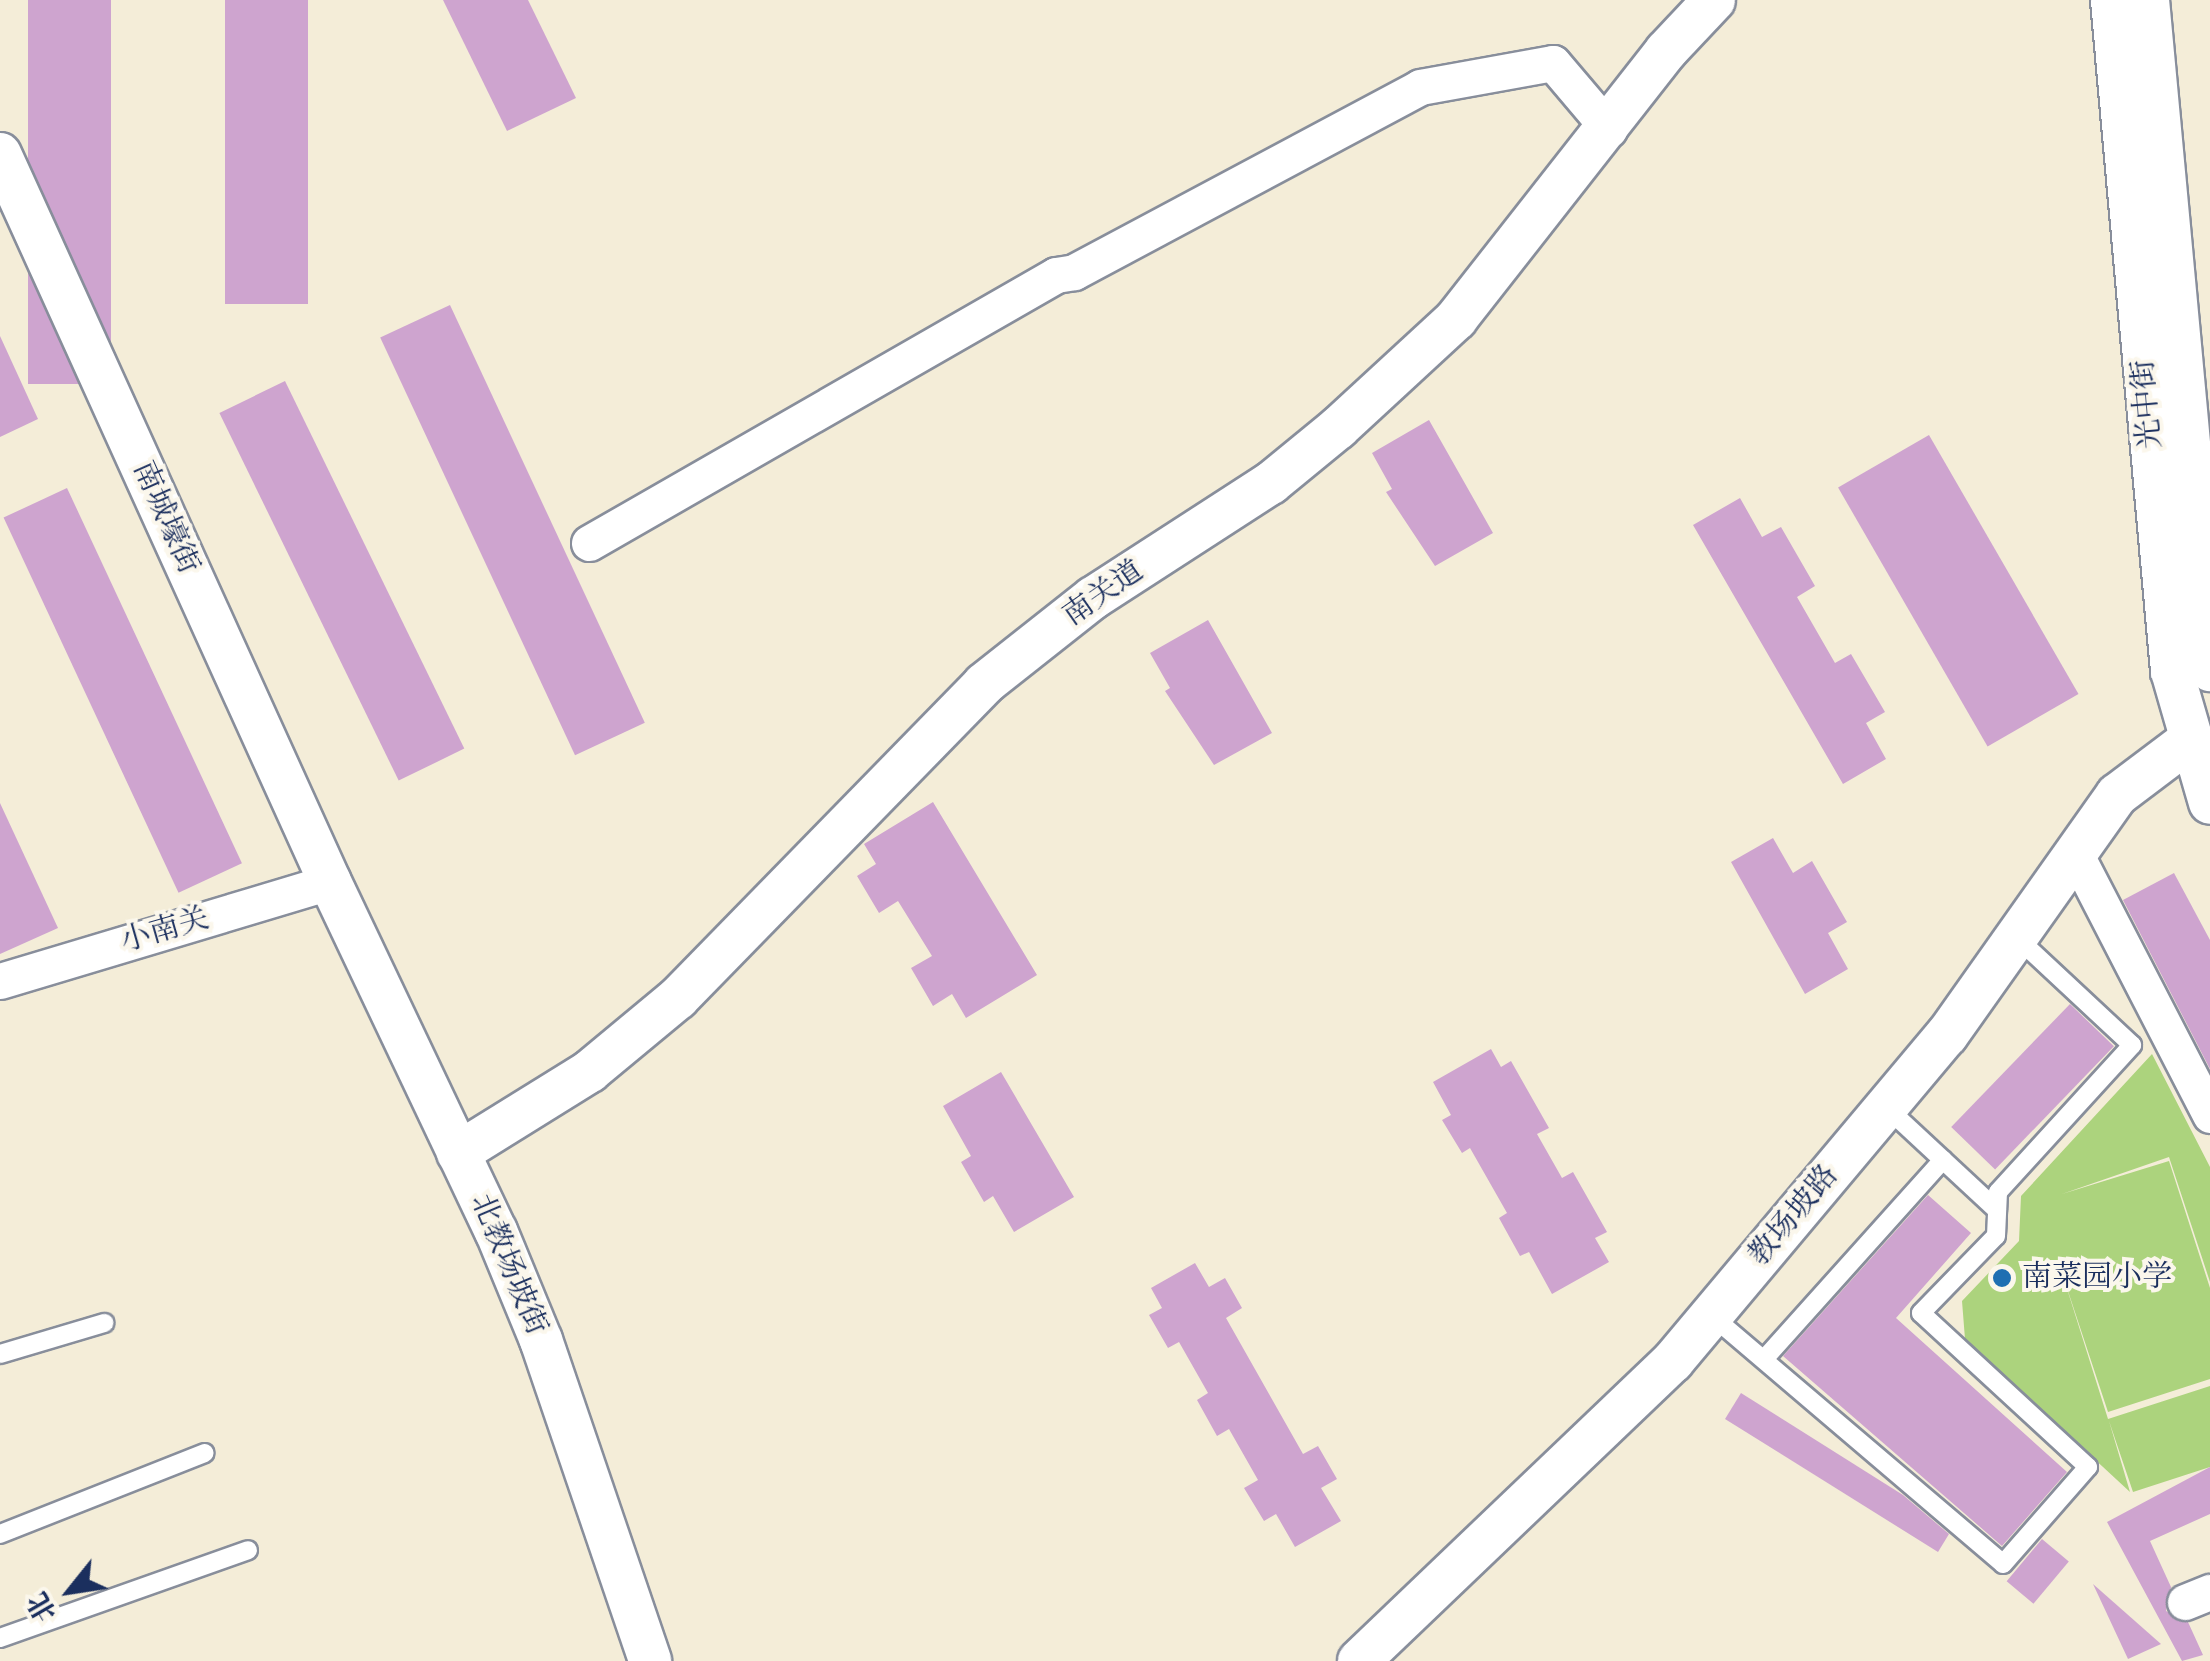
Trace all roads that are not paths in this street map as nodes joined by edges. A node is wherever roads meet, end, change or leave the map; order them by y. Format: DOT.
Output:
graph roads {
  1 [pos="1714,0"];
  2 [pos="2112,0"];
  3 [pos="2148,0"];
  4 [pos="1609,129"];
  5 [pos="0,154"];
  6 [pos="589,543"];
  7 [pos="2210,670"];
  8 [pos="2198,733"];
  9 [pos="2210,803"];
  10 [pos="2076,854"];
  11 [pos="330,882"];
  12 [pos="2016,936"];
  13 [pos="0,981"];
  14 [pos="1886,1107"];
  15 [pos="2210,1114"];
  16 [pos="458,1153"];
  17 [pos="1943,1160"];
  18 [pos="1997,1210"];
  19 [pos="1711,1316"];
  20 [pos="104,1323"];
  21 [pos="0,1354"];
  22 [pos="1766,1358"];
  23 [pos="205,1453"];
  24 [pos="0,1534"];
  25 [pos="248,1550"];
  26 [pos="0,1638"];
  27 [pos="650,1661"];
  28 [pos="1359,1661"];
  1 -- 4 [label="street, 南关道"];
  2 -- 8 [label="street, 光中街"];
  3 -- 7 [label="street, 光中街"];
  4 -- 6 [label="street"];
  4 -- 16 [label="street, 南关道"];
  5 -- 11 [label="street, 南城壕街"];
  8 -- 9 [label="street, 光中街"];
  8 -- 10 [label="street, 教场坡路"];
  10 -- 12 [label="street, 教场坡路"];
  10 -- 15 [label="street"];
  11 -- 13 [label="street, 小南关"];
  11 -- 16 [label="street, 北教场坡街"];
  12 -- 14 [label="street, 教场坡路"];
  12 -- 18 [label="lane"];
  14 -- 17 [label="lane"];
  14 -- 19 [label="street, 教场坡路"];
  16 -- 27 [label="street, 北教场坡街"];
  17 -- 18 [label="lane"];
  17 -- 22 [label="lane"];
  18 -- 22 [label="lane"];
  19 -- 22 [label="lane"];
  19 -- 28 [label="street, 教场坡路"];
  20 -- 21 [label="lane"];
  23 -- 24 [label="lane"];
  25 -- 26 [label="lane"];
}
